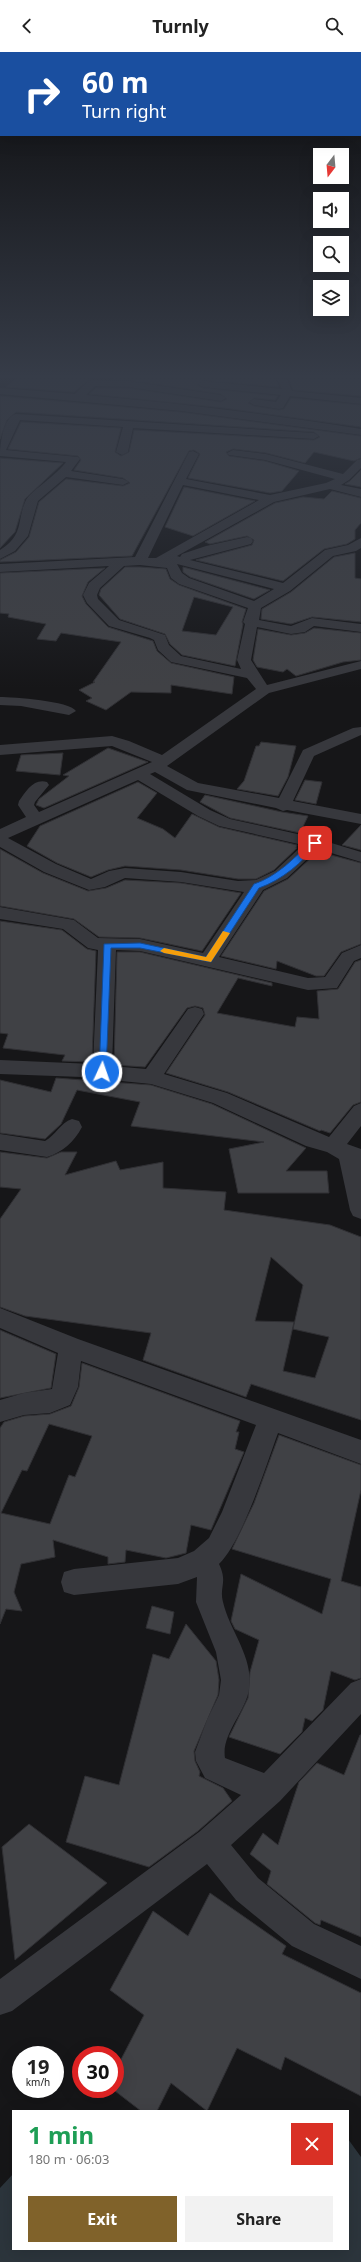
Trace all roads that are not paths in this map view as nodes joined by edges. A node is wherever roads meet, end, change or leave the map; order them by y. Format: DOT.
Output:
graph roads {
  1 [pos="53,482"];
  2 [pos="178,482"];
  3 [pos="185,482"];
  4 [pos="337,482"];
  5 [pos="330,486"];
  6 [pos="361,493"];
  7 [pos="270,499"];
  8 [pos="247,541"];
  9 [pos="361,542"];
  10 [pos="0,555"];
  11 [pos="168,560"];
  12 [pos="140,561"];
  13 [pos="121,562"];
  14 [pos="0,568"];
  15 [pos="285,588"];
  16 [pos="255,606"];
  17 [pos="250,622"];
  18 [pos="361,628"];
  19 [pos="164,647"];
  20 [pos="197,650"];
  21 [pos="230,656"];
  22 [pos="244,660"];
  23 [pos="361,665"];
  24 [pos="252,675"];
  25 [pos="264,690"];
  26 [pos="0,701"];
  27 [pos="69,711"];
  28 [pos="358,731"];
  29 [pos="0,750"];
  30 [pos="160,764"];
  31 [pos="139,774"];
  32 [pos="41,785"];
  33 [pos="283,806"];
  34 [pos="361,819"];
  35 [pos="36,820"];
  36 [pos="0,835"];
  37 [pos="0,840"];
  38 [pos="315,843"];
  39 [pos="361,857"];
  40 [pos="256,886"];
  41 [pos="0,913"];
  42 [pos="107,946"];
  43 [pos="361,951"];
  44 [pos="208,960"];
  45 [pos="195,1014"];
  46 [pos="0,1067"];
  47 [pos="102,1072"];
  48 [pos="151,1077"];
  49 [pos="361,1111"];
  50 [pos="72,1127"];
  51 [pos="0,1142"];
  52 [pos="348,1152"];
  53 [pos="361,1210"];
  54 [pos="0,1318"];
  55 [pos="71,1347"];
  56 [pos="0,1411"];
  57 [pos="271,1420"];
  58 [pos="361,1452"];
  59 [pos="203,1561"];
  60 [pos="74,1582"];
  61 [pos="361,1693"];
  62 [pos="269,1790"];
  63 [pos="210,1843"];
  64 [pos="361,1963"];
  65 [pos="0,1999"];
  1 -- 10 [label="street"];
  2 -- 12 [label="street"];
  3 -- 7 [label="street"];
  4 -- 5 [label="street"];
  5 -- 6 [label="street"];
  5 -- 7 [label="street"];
  7 -- 11 [label="street"];
  8 -- 11 [label="street"];
  9 -- 15 [label="street"];
  11 -- 12 [label="street"];
  11 -- 15 [label="street"];
  11 -- 16 [label="street"];
  12 -- 13 [label="street"];
  13 -- 14 [label="street"];
  13 -- 19 [label="street"];
  15 -- 16 [label="street"];
  16 -- 17 [label="street"];
  17 -- 18 [label="street"];
  17 -- 22 [label="street"];
  19 -- 20 [label="street"];
  19 -- 24 [label="street"];
  21 -- 22 [label="street"];
  22 -- 24 [label="street"];
  23 -- 25 [label="street"];
  24 -- 25 [label="street"];
  25 -- 30 [label="street"];
  26 -- 27 [label="street"];
  28 -- 33 [label="street"];
  29 -- 30 [label="street"];
  30 -- 31 [label="street"];
  30 -- 33 [label="street"];
  31 -- 35 [label="street"];
  31 -- 38 [label="street"];
  32 -- 35 [label="street"];
  33 -- 34 [label="street"];
  35 -- 36 [label="street"];
  37 -- 40 [label="street"];
  38 -- 39 [label="street"];
  38 -- 40 [label="street"];
  40 -- 44 [label="street"];
  41 -- 42 [label="street"];
  42 -- 44 [label="street"];
  42 -- 47 [label="street"];
  43 -- 44 [label="street"];
  45 -- 48 [label="street"];
  46 -- 47 [label="street"];
  47 -- 48 [label="street"];
  48 -- 52 [label="street"];
  49 -- 52 [label="street"];
  50 -- 51 [label="street"];
  52 -- 53 [label="street"];
  54 -- 55 [label="street"];
  55 -- 56 [label="street"];
  55 -- 57 [label="street"];
  57 -- 58 [label="street"];
  57 -- 59 [label="street"];
  59 -- 60 [label="street"];
  59 -- 62 [label="street"];
  61 -- 62 [label="street"];
  62 -- 63 [label="street"];
  63 -- 64 [label="street"];
  63 -- 65 [label="street"];
}
